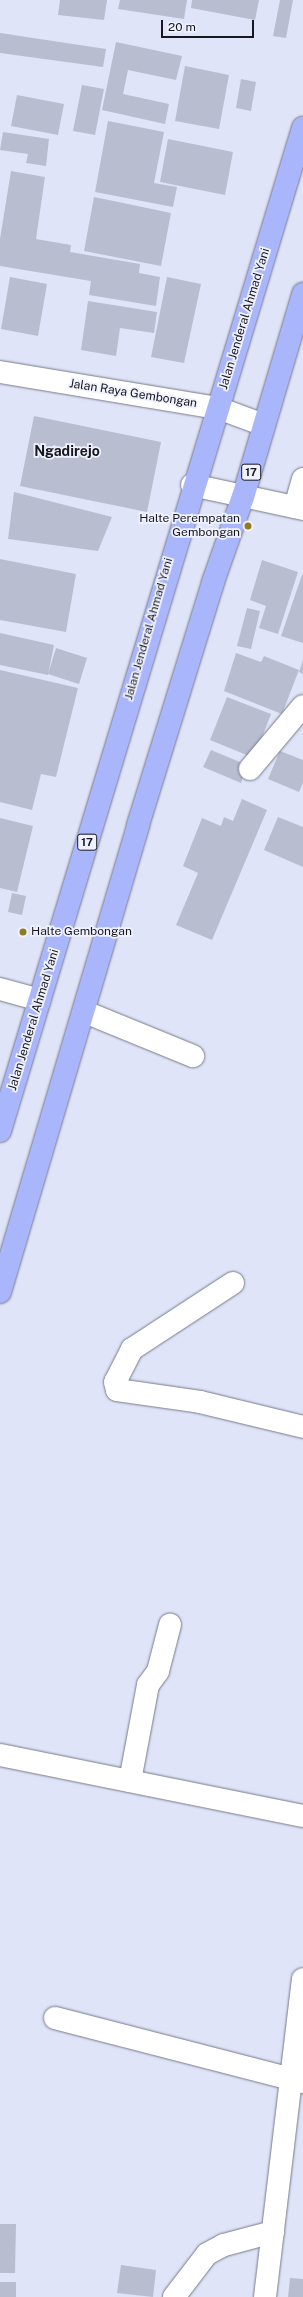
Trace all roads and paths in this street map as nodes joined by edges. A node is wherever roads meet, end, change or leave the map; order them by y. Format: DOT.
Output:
graph roads {
  1 [pos="303,128"];
  2 [pos="303,294"];
  3 [pos="0,372"];
  4 [pos="218,408"];
  5 [pos="264,425"];
  6 [pos="303,479"];
  7 [pos="192,485"];
  8 [pos="244,497"];
  9 [pos="299,508"];
  10 [pos="303,706"];
  11 [pos="250,769"];
  12 [pos="0,989"];
  13 [pos="40,1000"];
  14 [pos="85,1012"];
  15 [pos="193,1056"];
  16 [pos="0,1131"];
  17 [pos="233,1283"];
  18 [pos="0,1292"];
  19 [pos="303,1427"];
  20 [pos="170,1625"];
  21 [pos="0,1755"];
  22 [pos="130,1781"];
  23 [pos="303,1816"];
  24 [pos="303,1979"];
  25 [pos="55,2018"];
  26 [pos="296,2080"];
  27 [pos="272,2232"];
  28 [pos="174,2297"];
  29 [pos="265,2297"];
  1 -- 4 [label="highway, Jalan Jenderal Ahmad Yani / 17"];
  2 -- 5 [label="highway, 17"];
  3 -- 4 [label="street, Jalan Raya Gembongan"];
  4 -- 5 [label="street, Jalan Raya Gembongan"];
  4 -- 7 [label="highway, Jalan Jenderal Ahmad Yani / 17"];
  5 -- 8 [label="highway, 17"];
  6 -- 9 [label="street"];
  7 -- 8 [label="street"];
  7 -- 13 [label="highway, Jalan Jenderal Ahmad Yani / 17"];
  8 -- 9 [label="street"];
  8 -- 14 [label="highway, 17"];
  10 -- 11 [label="street"];
  12 -- 13 [label="street"];
  13 -- 16 [label="highway, Jalan Jenderal Ahmad Yani / 17"];
  14 -- 15 [label="street"];
  14 -- 18 [label="highway, 17"];
  17 -- 19 [label="street"];
  20 -- 22 [label="street"];
  21 -- 22 [label="street"];
  22 -- 23 [label="street"];
  24 -- 26 [label="street"];
  25 -- 26 [label="street"];
  26 -- 27 [label="street"];
  27 -- 28 [label="street"];
  27 -- 29 [label="street"];
}
